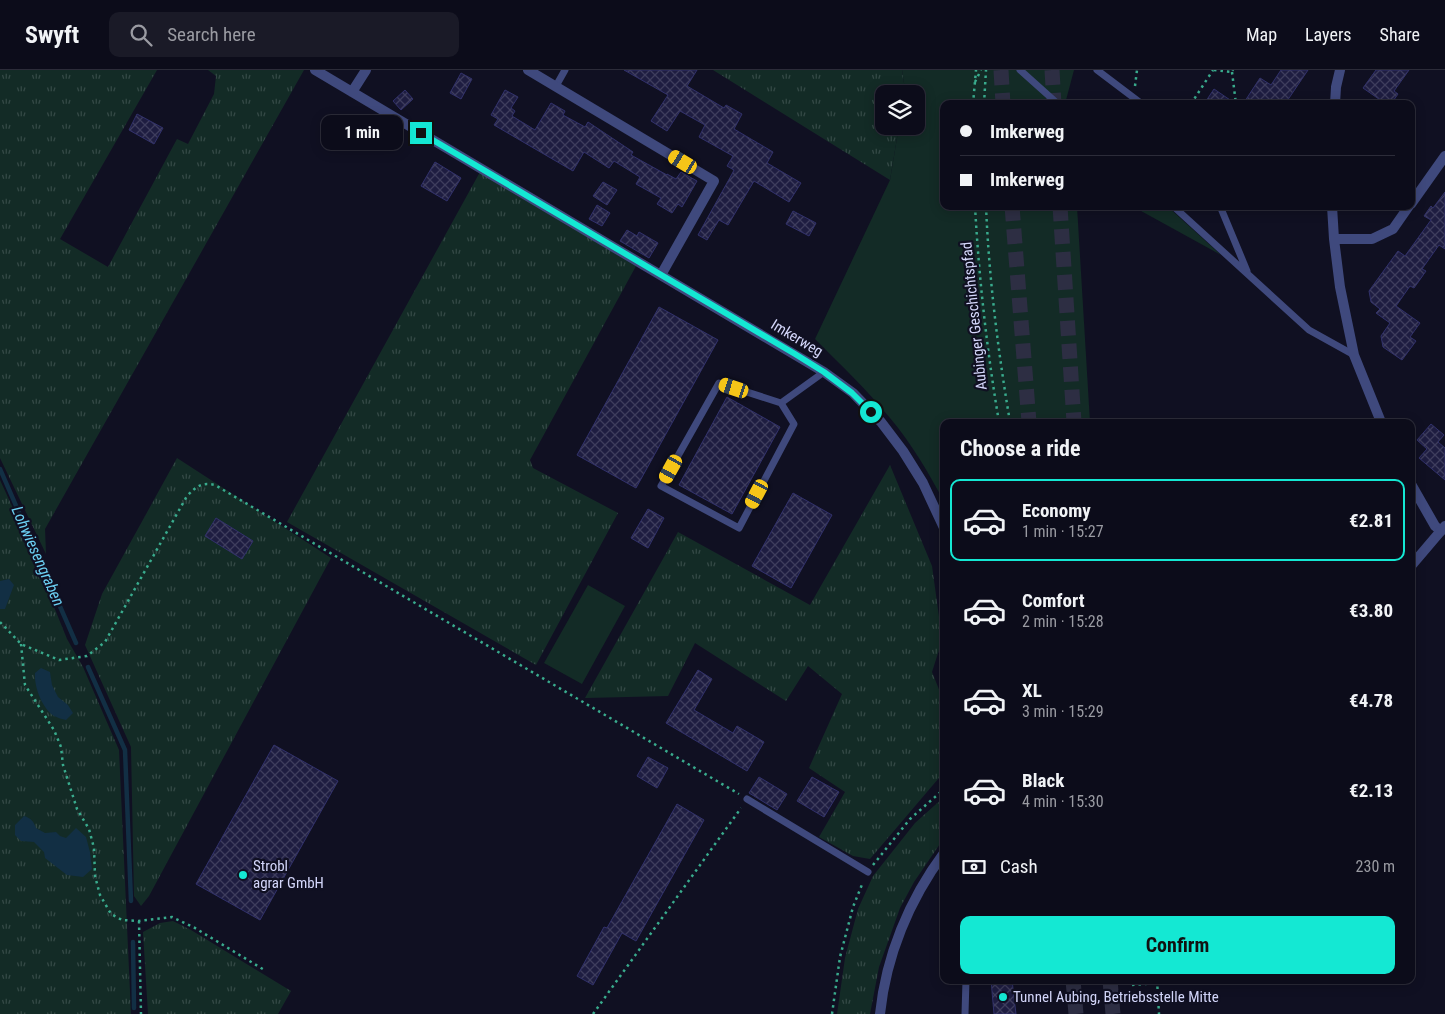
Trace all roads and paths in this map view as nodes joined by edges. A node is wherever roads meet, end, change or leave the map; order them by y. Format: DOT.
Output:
graph roads {
  1 [pos="315,70"];
  2 [pos="366,70"];
  3 [pos="528,70"];
  4 [pos="565,70"];
  5 [pos="976,70"];
  6 [pos="981,70"];
  7 [pos="986,70"];
  8 [pos="1020,70"];
  9 [pos="1097,70"];
  10 [pos="1213,70"];
  11 [pos="1340,70"];
  12 [pos="1233,71"];
  13 [pos="556,86"];
  14 [pos="973,86"];
  15 [pos="352,92"];
  16 [pos="972,100"];
  17 [pos="984,100"];
  18 [pos="1054,100"];
  19 [pos="1137,100"];
  20 [pos="1194,100"];
  21 [pos="1236,100"];
  22 [pos="1335,100"];
  23 [pos="1445,156"];
  24 [pos="1415,198"];
  25 [pos="975,210"];
  26 [pos="986,210"];
  27 [pos="1177,210"];
  28 [pos="1222,210"];
  29 [pos="1332,210"];
  30 [pos="1406,210"];
  31 [pos="1334,239"];
  32 [pos="1248,274"];
  33 [pos="661,275"];
  34 [pos="1354,355"];
  35 [pos="824,372"];
  36 [pos="781,403"];
  37 [pos="998,419"];
  38 [pos="1009,419"];
  39 [pos="1380,419"];
  40 [pos="1415,491"];
  41 [pos="940,519"];
  42 [pos="1443,529"];
  43 [pos="1415,561"];
  44 [pos="0,622"];
  45 [pos="21,644"];
  46 [pos="940,793"];
  47 [pos="747,799"];
  48 [pos="940,858"];
  49 [pos="868,872"];
  50 [pos="140,921"];
  51 [pos="266,971"];
  52 [pos="966,984"];
  53 [pos="1140,984"];
  54 [pos="1157,984"];
  55 [pos="1132,985"];
  56 [pos="141,1014"];
  57 [pos="593,1014"];
  58 [pos="832,1014"];
  59 [pos="880,1014"];
  60 [pos="965,1014"];
  61 [pos="1159,1014"];
  1 -- 15 [label="street, Imkerweg"];
  2 -- 15 [label="street"];
  3 -- 13 [label="street"];
  4 -- 13 [label="lane"];
  5 -- 14 [label="path"];
  6 -- 14 [label="path"];
  7 -- 17 [label="path"];
  8 -- 18 [label="lane"];
  9 -- 19 [label="lane"];
  10 -- 12 [label="path"];
  10 -- 20 [label="path"];
  11 -- 22 [label="street"];
  12 -- 21 [label="path"];
  13 -- 33 [label="street"];
  14 -- 16 [label="path"];
  15 -- 33 [label="street, Imkerweg"];
  23 -- 24 [label="street"];
  25 -- 37 [label="path, Aubinger Geschichtspfad"];
  26 -- 38 [label="path"];
  27 -- 32 [label="lane"];
  28 -- 32 [label="lane"];
  29 -- 31 [label="street"];
  30 -- 31 [label="street"];
  31 -- 34 [label="street"];
  32 -- 34 [label="lane"];
  33 -- 35 [label="street, Imkerweg"];
  34 -- 39 [label="street"];
  35 -- 36 [label="lane"];
  35 -- 41 [label="street, Imkerweg"];
  36 -- 36 [label="lane"];
  40 -- 42 [label="street"];
  42 -- 43 [label="street"];
  44 -- 45 [label="path"];
  45 -- 47 [label="path"];
  45 -- 50 [label="path"];
  46 -- 49 [label="path"];
  47 -- 49 [label="lane"];
  47 -- 57 [label="path"];
  48 -- 59 [label="street"];
  49 -- 58 [label="path"];
  50 -- 51 [label="path"];
  50 -- 56 [label="path"];
  52 -- 60 [label="lane"];
  53 -- 55 [label="path"];
  54 -- 61 [label="path"];
}
